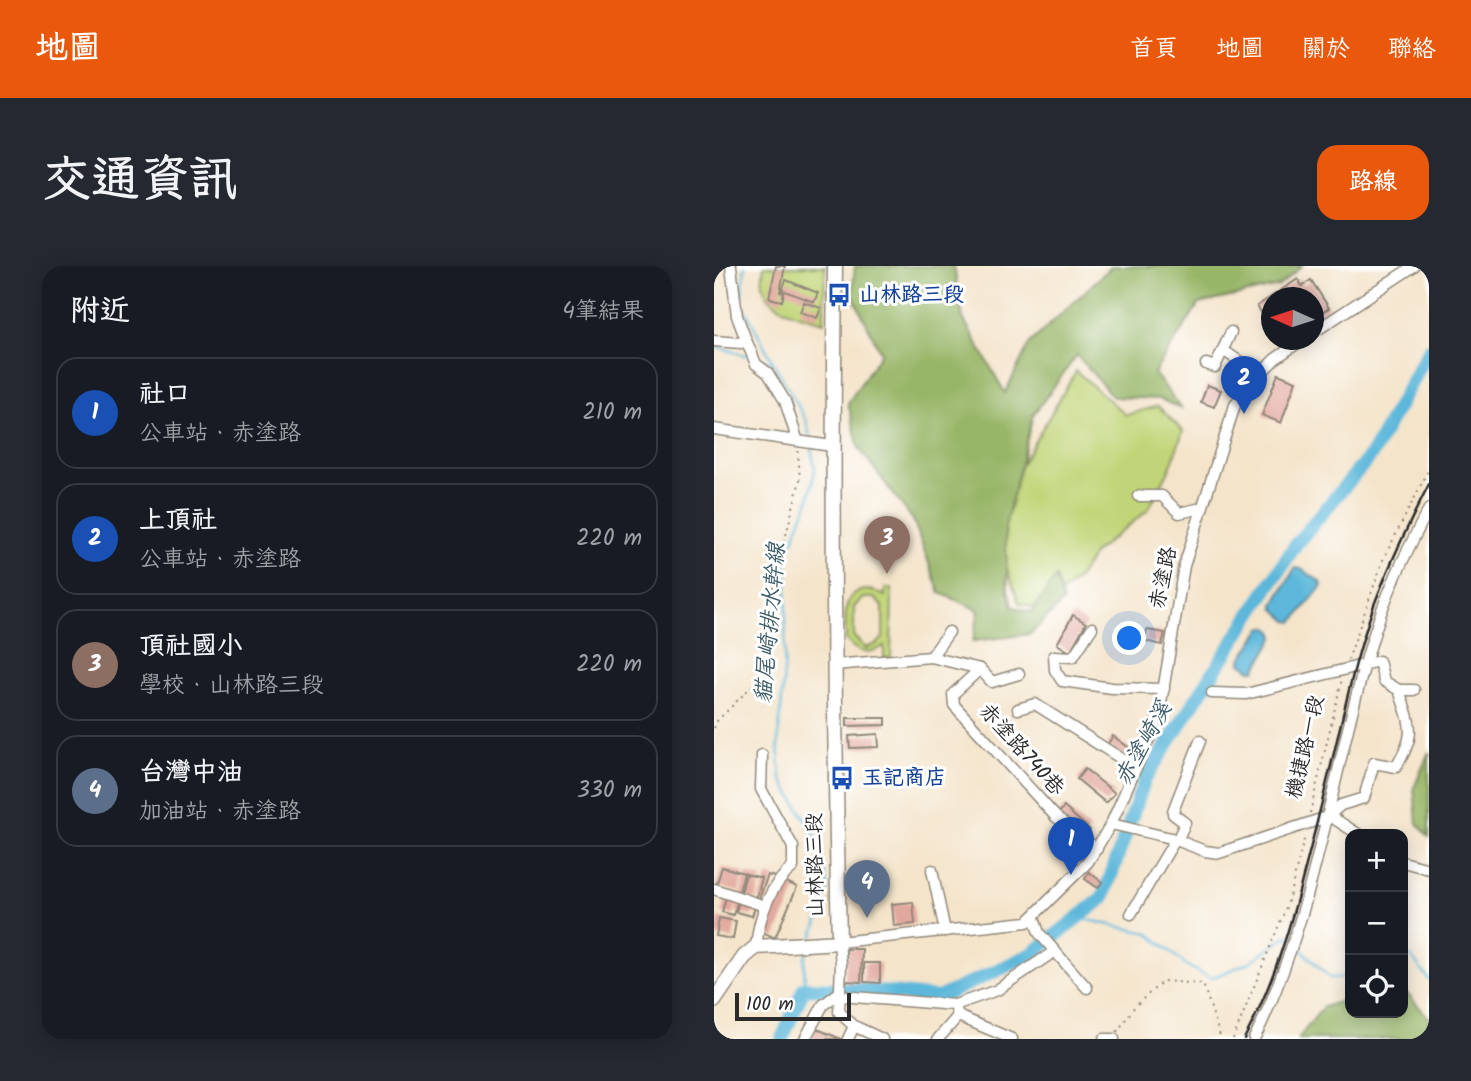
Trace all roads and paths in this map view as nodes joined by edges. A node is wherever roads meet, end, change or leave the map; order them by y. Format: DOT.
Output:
graph roads {
  1 [pos="731,266"];
  2 [pos="835,266"];
  3 [pos="1414,266"];
  4 [pos="1324,325"];
  5 [pos="1231,332"];
  6 [pos="746,340"];
  7 [pos="714,341"];
  8 [pos="1223,350"];
  9 [pos="1288,350"];
  10 [pos="1206,364"];
  11 [pos="1259,375"];
  12 [pos="714,429"];
  13 [pos="801,440"];
  14 [pos="826,445"];
  15 [pos="1429,468"];
  16 [pos="1138,496"];
  17 [pos="1202,508"];
  18 [pos="1429,509"];
  19 [pos="1092,628"];
  20 [pos="949,632"];
  21 [pos="931,657"];
  22 [pos="1366,664"];
  23 [pos="833,665"];
  24 [pos="1345,668"];
  25 [pos="980,669"];
  26 [pos="1019,674"];
  27 [pos="1164,689"];
  28 [pos="1399,690"];
  29 [pos="1414,690"];
  30 [pos="1212,693"];
  31 [pos="1018,709"];
  32 [pos="714,728"];
  33 [pos="1200,741"];
  34 [pos="762,755"];
  35 [pos="1136,768"];
  36 [pos="1328,816"];
  37 [pos="1308,823"];
  38 [pos="1115,825"];
  39 [pos="1350,829"];
  40 [pos="1176,840"];
  41 [pos="1097,849"];
  42 [pos="1408,863"];
  43 [pos="1429,869"];
  44 [pos="932,870"];
  45 [pos="714,889"];
  46 [pos="765,906"];
  47 [pos="1131,914"];
  48 [pos="1034,918"];
  49 [pos="945,931"];
  50 [pos="839,942"];
  51 [pos="756,947"];
  52 [pos="1054,949"];
  53 [pos="1087,988"];
  54 [pos="841,994"];
  55 [pos="714,1001"];
  56 [pos="957,1010"];
  57 [pos="854,1026"];
  58 [pos="805,1039"];
  59 [pos="848,1039"];
  60 [pos="882,1039"];
  61 [pos="938,1039"];
  62 [pos="1012,1039"];
  63 [pos="1104,1039"];
  64 [pos="1113,1039"];
  65 [pos="1221,1039"];
  66 [pos="1233,1039"];
  67 [pos="1254,1039"];
  1 -- 6 [label="street"];
  2 -- 14 [label="main road, 山林路三段"];
  3 -- 4 [label="street"];
  5 -- 8 [label="street"];
  6 -- 7 [label="street"];
  6 -- 13 [label="street"];
  8 -- 10 [label="street"];
  8 -- 11 [label="street"];
  9 -- 11 [label="street, 赤塗路"];
  11 -- 17 [label="street, 赤塗路"];
  12 -- 13 [label="street"];
  13 -- 14 [label="street"];
  13 -- 32 [label="path"];
  14 -- 23 [label="main road, 山林路三段"];
  15 -- 24 [label="path, 機捷路一段"];
  16 -- 17 [label="street"];
  17 -- 27 [label="street, 赤塗路"];
  18 -- 22 [label="street, 機捷路一段"];
  19 -- 27 [label="street"];
  20 -- 21 [label="street"];
  21 -- 23 [label="street, 赤塗路740巷"];
  21 -- 25 [label="street, 赤塗路740巷"];
  22 -- 24 [label="street"];
  22 -- 28 [label="street"];
  22 -- 36 [label="street, 機捷路一段"];
  23 -- 50 [label="main road, 山林路三段"];
  24 -- 30 [label="street"];
  24 -- 37 [label="path, 機捷路一段"];
  25 -- 26 [label="street, 赤塗路740巷"];
  25 -- 41 [label="street, 赤塗路740巷"];
  27 -- 35 [label="street, 赤塗路"];
  28 -- 29 [label="street"];
  28 -- 36 [label="street"];
  31 -- 35 [label="street"];
  33 -- 40 [label="street"];
  34 -- 46 [label="street"];
  35 -- 38 [label="street, 赤塗路"];
  36 -- 37 [label="street"];
  36 -- 39 [label="street"];
  36 -- 67 [label="street, 機捷路一段"];
  37 -- 40 [label="street"];
  37 -- 66 [label="path, 機捷路一段"];
  38 -- 40 [label="street"];
  38 -- 41 [label="street, 赤塗路"];
  40 -- 47 [label="street"];
  41 -- 48 [label="street, 赤塗路"];
  42 -- 43 [label="street"];
  44 -- 49 [label="street"];
  45 -- 46 [label="street"];
  46 -- 51 [label="street"];
  48 -- 49 [label="street"];
  48 -- 52 [label="street"];
  49 -- 50 [label="street"];
  50 -- 51 [label="main road, 山林路三段"];
  50 -- 54 [label="street"];
  51 -- 55 [label="main road"];
  52 -- 53 [label="street"];
  52 -- 56 [label="street"];
  54 -- 56 [label="street"];
  54 -- 57 [label="street"];
  54 -- 58 [label="street"];
  56 -- 61 [label="street"];
  56 -- 62 [label="street"];
  57 -- 59 [label="street"];
  57 -- 60 [label="street"];
  63 -- 64 [label="street"];
  64 -- 65 [label="path"];
}
